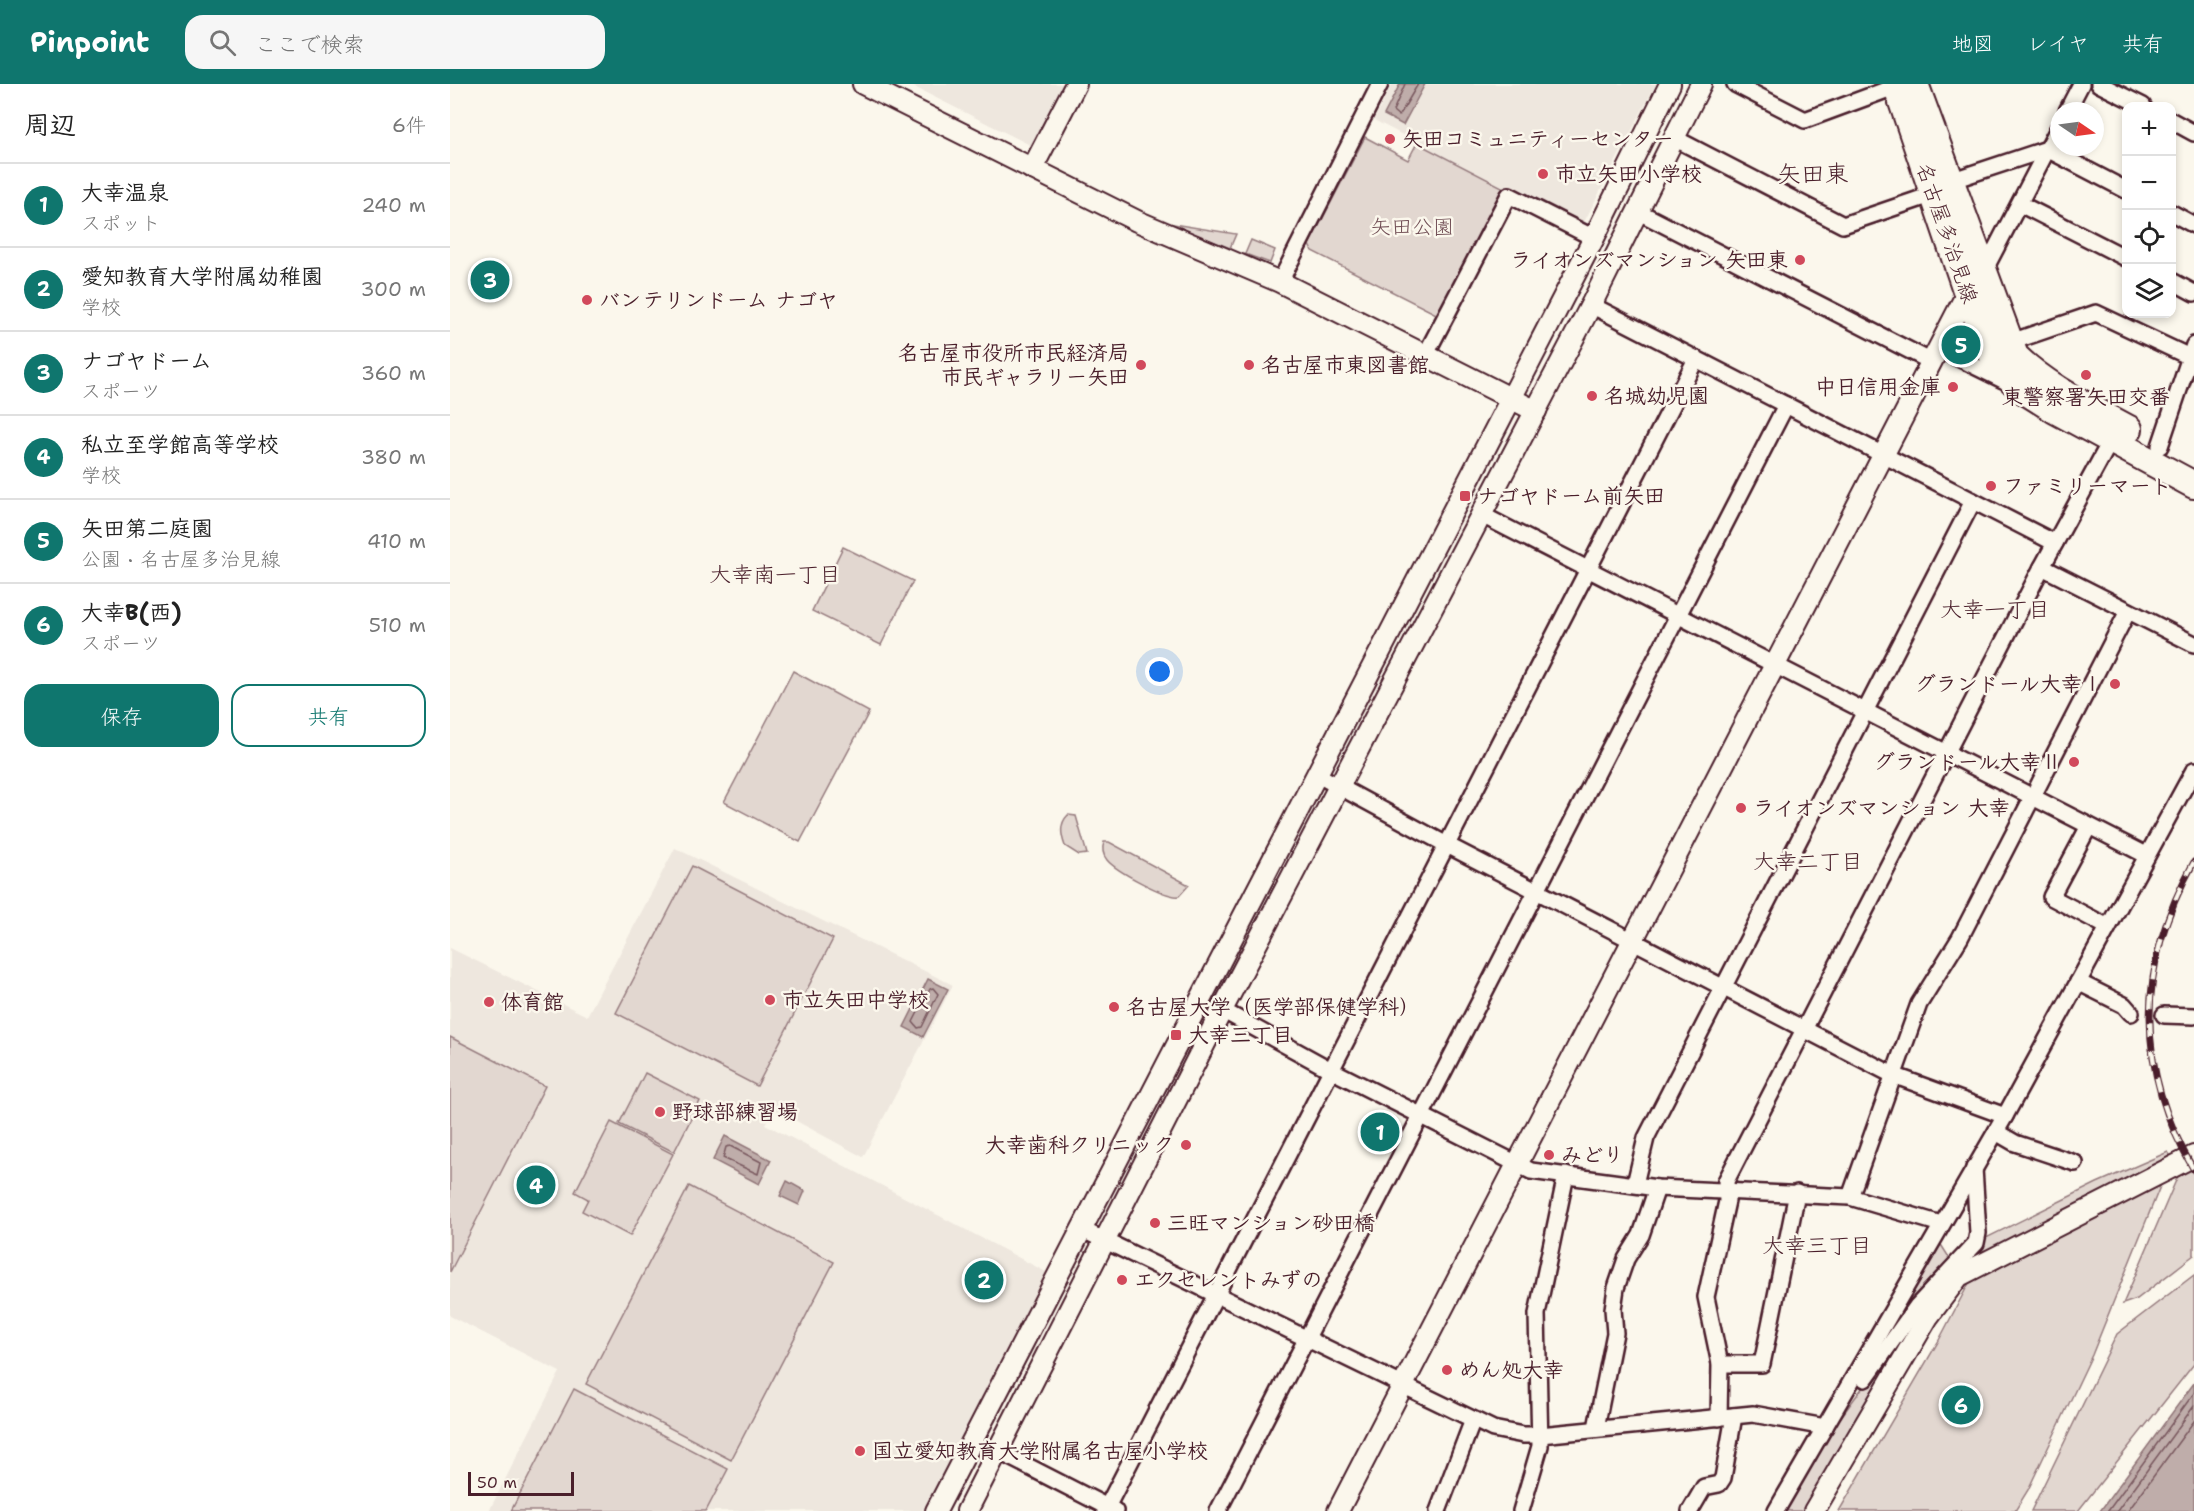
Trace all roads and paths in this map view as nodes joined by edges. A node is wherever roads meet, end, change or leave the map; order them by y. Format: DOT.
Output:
graph roads {
  1 [pos="863,84"];
  2 [pos="1076,84"];
  3 [pos="1380,84"];
  4 [pos="1670,84"];
  5 [pos="1701,84"];
  6 [pos="1735,84"];
  7 [pos="2081,84"];
  8 [pos="2099,84"];
  9 [pos="1903,85"];
  10 [pos="2072,102"];
  11 [pos="2135,102"];
  12 [pos="2176,123"];
  13 [pos="2194,133"];
  14 [pos="1674,138"];
  15 [pos="2050,145"];
  16 [pos="2048,149"];
  17 [pos="1032,169"];
  18 [pos="2122,187"];
  19 [pos="1942,188"];
  20 [pos="2020,204"];
  21 [pos="1637,211"];
  22 [pos="2176,215"];
  23 [pos="2194,225"];
  24 [pos="1594,238"];
  25 [pos="2122,255"];
  26 [pos="1280,282"];
  27 [pos="1975,283"];
  28 [pos="2176,283"];
  29 [pos="2194,293"];
  30 [pos="1591,304"];
  31 [pos="2008,344"];
  32 [pos="1426,354"];
  33 [pos="2192,354"];
  34 [pos="1934,355"];
  35 [pos="1696,358"];
  36 [pos="2027,392"];
  37 [pos="1509,397"];
  38 [pos="1786,405"];
  39 [pos="1536,411"];
  40 [pos="2111,440"];
  41 [pos="2160,446"];
  42 [pos="1883,454"];
  43 [pos="2194,465"];
  44 [pos="2194,485"];
  45 [pos="1973,501"];
  46 [pos="1482,515"];
  47 [pos="2055,543"];
  48 [pos="2042,567"];
  49 [pos="1589,569"];
  50 [pos="2128,611"];
  51 [pos="1679,615"];
  52 [pos="2194,644"];
  53 [pos="1774,665"];
  54 [pos="1864,713"];
  55 [pos="1946,754"];
  56 [pos="2194,770"];
  57 [pos="1316,774"];
  58 [pos="1340,787"];
  59 [pos="2030,797"];
  60 [pos="2089,826"];
  61 [pos="1447,845"];
  62 [pos="2146,855"];
  63 [pos="1537,891"];
  64 [pos="2108,927"];
  65 [pos="1633,939"];
  66 [pos="2078,982"];
  67 [pos="1724,987"];
  68 [pos="1222,1010"];
  69 [pos="2131,1013"];
  70 [pos="2164,1015"];
  71 [pos="2194,1016"];
  72 [pos="1805,1029"];
  73 [pos="1331,1070"];
  74 [pos="1893,1075"];
  75 [pos="1421,1116"];
  76 [pos="2005,1116"];
  77 [pos="1996,1132"];
  78 [pos="2194,1156"];
  79 [pos="2074,1163"];
  80 [pos="1516,1166"];
  81 [pos="1974,1168"];
  82 [pos="1566,1175"];
  83 [pos="1635,1184"];
  84 [pos="1657,1188"];
  85 [pos="1726,1190"];
  86 [pos="1797,1193"];
  87 [pos="1850,1197"];
  88 [pos="1941,1224"];
  89 [pos="1081,1229"];
  90 [pos="1107,1241"];
  91 [pos="1952,1276"];
  92 [pos="1216,1294"];
  93 [pos="1306,1340"];
  94 [pos="1720,1364"];
  95 [pos="1403,1386"];
  96 [pos="1727,1417"];
  97 [pos="1473,1420"];
  98 [pos="1824,1427"];
  99 [pos="1596,1428"];
  100 [pos="1540,1435"];
  101 [pos="998,1451"];
  102 [pos="1109,1510"];
  103 [pos="936,1511"];
  104 [pos="967,1511"];
  105 [pos="1218,1511"];
  106 [pos="1338,1511"];
  107 [pos="1438,1511"];
  108 [pos="1521,1511"];
  109 [pos="1690,1511"];
  110 [pos="1776,1511"];
  111 [pos="1814,1511"];
  1 -- 17 [label="street"];
  2 -- 17 [label="street"];
  3 -- 26 [label="street"];
  4 -- 24 [label="street"];
  5 -- 14 [label="street"];
  6 -- 9 [label="street"];
  7 -- 10 [label="street"];
  8 -- 11 [label="street"];
  9 -- 19 [label="main road, 名古屋多治見線"];
  12 -- 13 [label="street"];
  14 -- 19 [label="street"];
  14 -- 21 [label="street"];
  15 -- 16 [label="street"];
  16 -- 18 [label="street"];
  16 -- 19 [label="street"];
  16 -- 20 [label="street"];
  17 -- 26 [label="street"];
  19 -- 27 [label="main road, 名古屋多治見線"];
  20 -- 25 [label="street"];
  20 -- 27 [label="street"];
  21 -- 30 [label="street"];
  21 -- 34 [label="street"];
  22 -- 23 [label="street"];
  24 -- 32 [label="street"];
  24 -- 37 [label="street"];
  26 -- 32 [label="street"];
  27 -- 31 [label="main road, 名古屋多治見線"];
  27 -- 34 [label="street"];
  27 -- 36 [label="main road, 名古屋多治見線"];
  28 -- 29 [label="street"];
  30 -- 35 [label="street"];
  30 -- 39 [label="street"];
  31 -- 33 [label="street"];
  31 -- 41 [label="main road, 名古屋多治見線"];
  32 -- 37 [label="street"];
  33 -- 41 [label="street"];
  34 -- 36 [label="street"];
  34 -- 42 [label="street"];
  35 -- 38 [label="street"];
  35 -- 49 [label="street"];
  36 -- 40 [label="main road, 名古屋多治見線"];
  37 -- 39 [label="street"];
  37 -- 57 [label="street"];
  38 -- 42 [label="street"];
  38 -- 51 [label="street"];
  39 -- 46 [label="street"];
  40 -- 44 [label="main road, 名古屋多治見線"];
  40 -- 47 [label="street"];
  41 -- 43 [label="main road, 名古屋多治見線"];
  42 -- 45 [label="street"];
  42 -- 53 [label="street"];
  45 -- 47 [label="street"];
  45 -- 54 [label="street"];
  46 -- 49 [label="street"];
  46 -- 58 [label="street"];
  47 -- 48 [label="street"];
  48 -- 50 [label="street"];
  48 -- 55 [label="street"];
  49 -- 51 [label="street"];
  49 -- 61 [label="street"];
  50 -- 52 [label="street"];
  50 -- 59 [label="street"];
  51 -- 53 [label="street"];
  51 -- 63 [label="street"];
  53 -- 54 [label="street"];
  53 -- 65 [label="street"];
  54 -- 55 [label="street"];
  54 -- 67 [label="street"];
  55 -- 59 [label="street"];
  55 -- 72 [label="street"];
  56 -- 62 [label="street"];
  57 -- 58 [label="street"];
  57 -- 89 [label="street"];
  58 -- 61 [label="street"];
  58 -- 68 [label="street"];
  59 -- 60 [label="street"];
  59 -- 74 [label="street"];
  60 -- 62 [label="street"];
  60 -- 64 [label="street"];
  61 -- 63 [label="street"];
  61 -- 73 [label="street"];
  62 -- 64 [label="street"];
  63 -- 65 [label="street"];
  63 -- 75 [label="street"];
  64 -- 66 [label="street"];
  65 -- 67 [label="street"];
  65 -- 80 [label="street"];
  66 -- 69 [label="street"];
  66 -- 76 [label="street"];
  67 -- 72 [label="street"];
  67 -- 83 [label="street"];
  68 -- 73 [label="street"];
  68 -- 90 [label="street"];
  70 -- 71 [label="street"];
  72 -- 74 [label="street"];
  72 -- 85 [label="street"];
  73 -- 75 [label="street"];
  73 -- 92 [label="street"];
  74 -- 76 [label="street"];
  74 -- 87 [label="street"];
  75 -- 80 [label="street"];
  75 -- 93 [label="street"];
  76 -- 77 [label="street"];
  77 -- 79 [label="street"];
  77 -- 81 [label="street"];
  78 -- 91 [label="street"];
  80 -- 82 [label="street"];
  80 -- 95 [label="street"];
  81 -- 88 [label="street"];
  81 -- 91 [label="street"];
  82 -- 83 [label="street"];
  82 -- 100 [label="street"];
  83 -- 84 [label="street"];
  84 -- 85 [label="street"];
  84 -- 99 [label="street"];
  85 -- 86 [label="street"];
  85 -- 94 [label="street"];
  86 -- 87 [label="street"];
  86 -- 94 [label="street"];
  87 -- 88 [label="street"];
  88 -- 98 [label="street"];
  89 -- 90 [label="street"];
  89 -- 103 [label="street"];
  90 -- 92 [label="street"];
  90 -- 101 [label="street"];
  91 -- 98 [label="street"];
  91 -- 111 [label="street"];
  92 -- 93 [label="street"];
  92 -- 102 [label="street"];
  93 -- 95 [label="street"];
  93 -- 105 [label="street"];
  94 -- 96 [label="street"];
  95 -- 97 [label="street"];
  95 -- 106 [label="street"];
  96 -- 98 [label="street"];
  96 -- 99 [label="street"];
  96 -- 109 [label="street"];
  97 -- 100 [label="street"];
  97 -- 107 [label="street"];
  98 -- 110 [label="street"];
  99 -- 100 [label="street"];
  100 -- 108 [label="street"];
  101 -- 102 [label="street"];
  101 -- 104 [label="street"];
}
